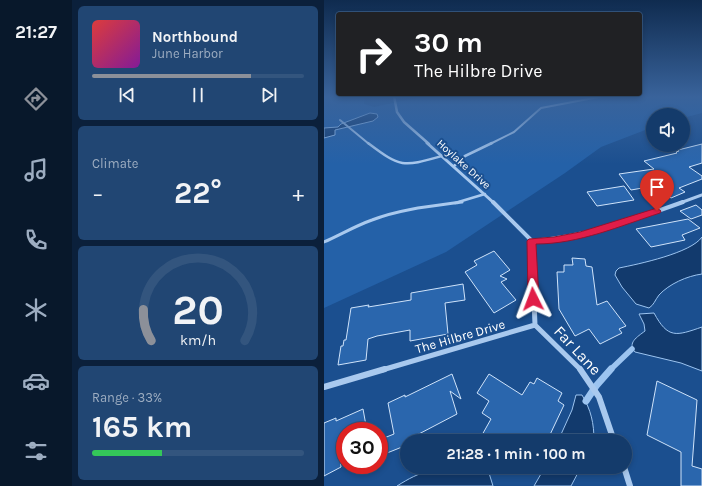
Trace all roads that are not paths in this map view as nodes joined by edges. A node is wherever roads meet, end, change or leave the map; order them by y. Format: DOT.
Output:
graph roads {
  1 [pos="402,119"];
  2 [pos="529,119"];
  3 [pos="340,120"];
  4 [pos="442,156"];
  5 [pos="454,166"];
  6 [pos="485,194"];
  7 [pos="702,195"];
  8 [pos="532,241"];
  9 [pos="324,242"];
  10 [pos="535,325"];
  11 [pos="324,386"];
  12 [pos="612,434"];
  13 [pos="626,474"];
  14 [pos="630,486"];
  1 -- 4 [label="street, Hoylake Drive"];
  2 -- 5 [label="lane"];
  3 -- 4 [label="lane"];
  4 -- 5 [label="street, Hoylake Drive"];
  5 -- 6 [label="street, Hoylake Drive"];
  6 -- 8 [label="street, Hoylake Drive"];
  6 -- 9 [label="lane"];
  7 -- 8 [label="street"];
  8 -- 10 [label="street"];
  10 -- 11 [label="street, The Hilbre Drive"];
  10 -- 12 [label="street, Far Lane"];
  13 -- 14 [label="street"];
}
